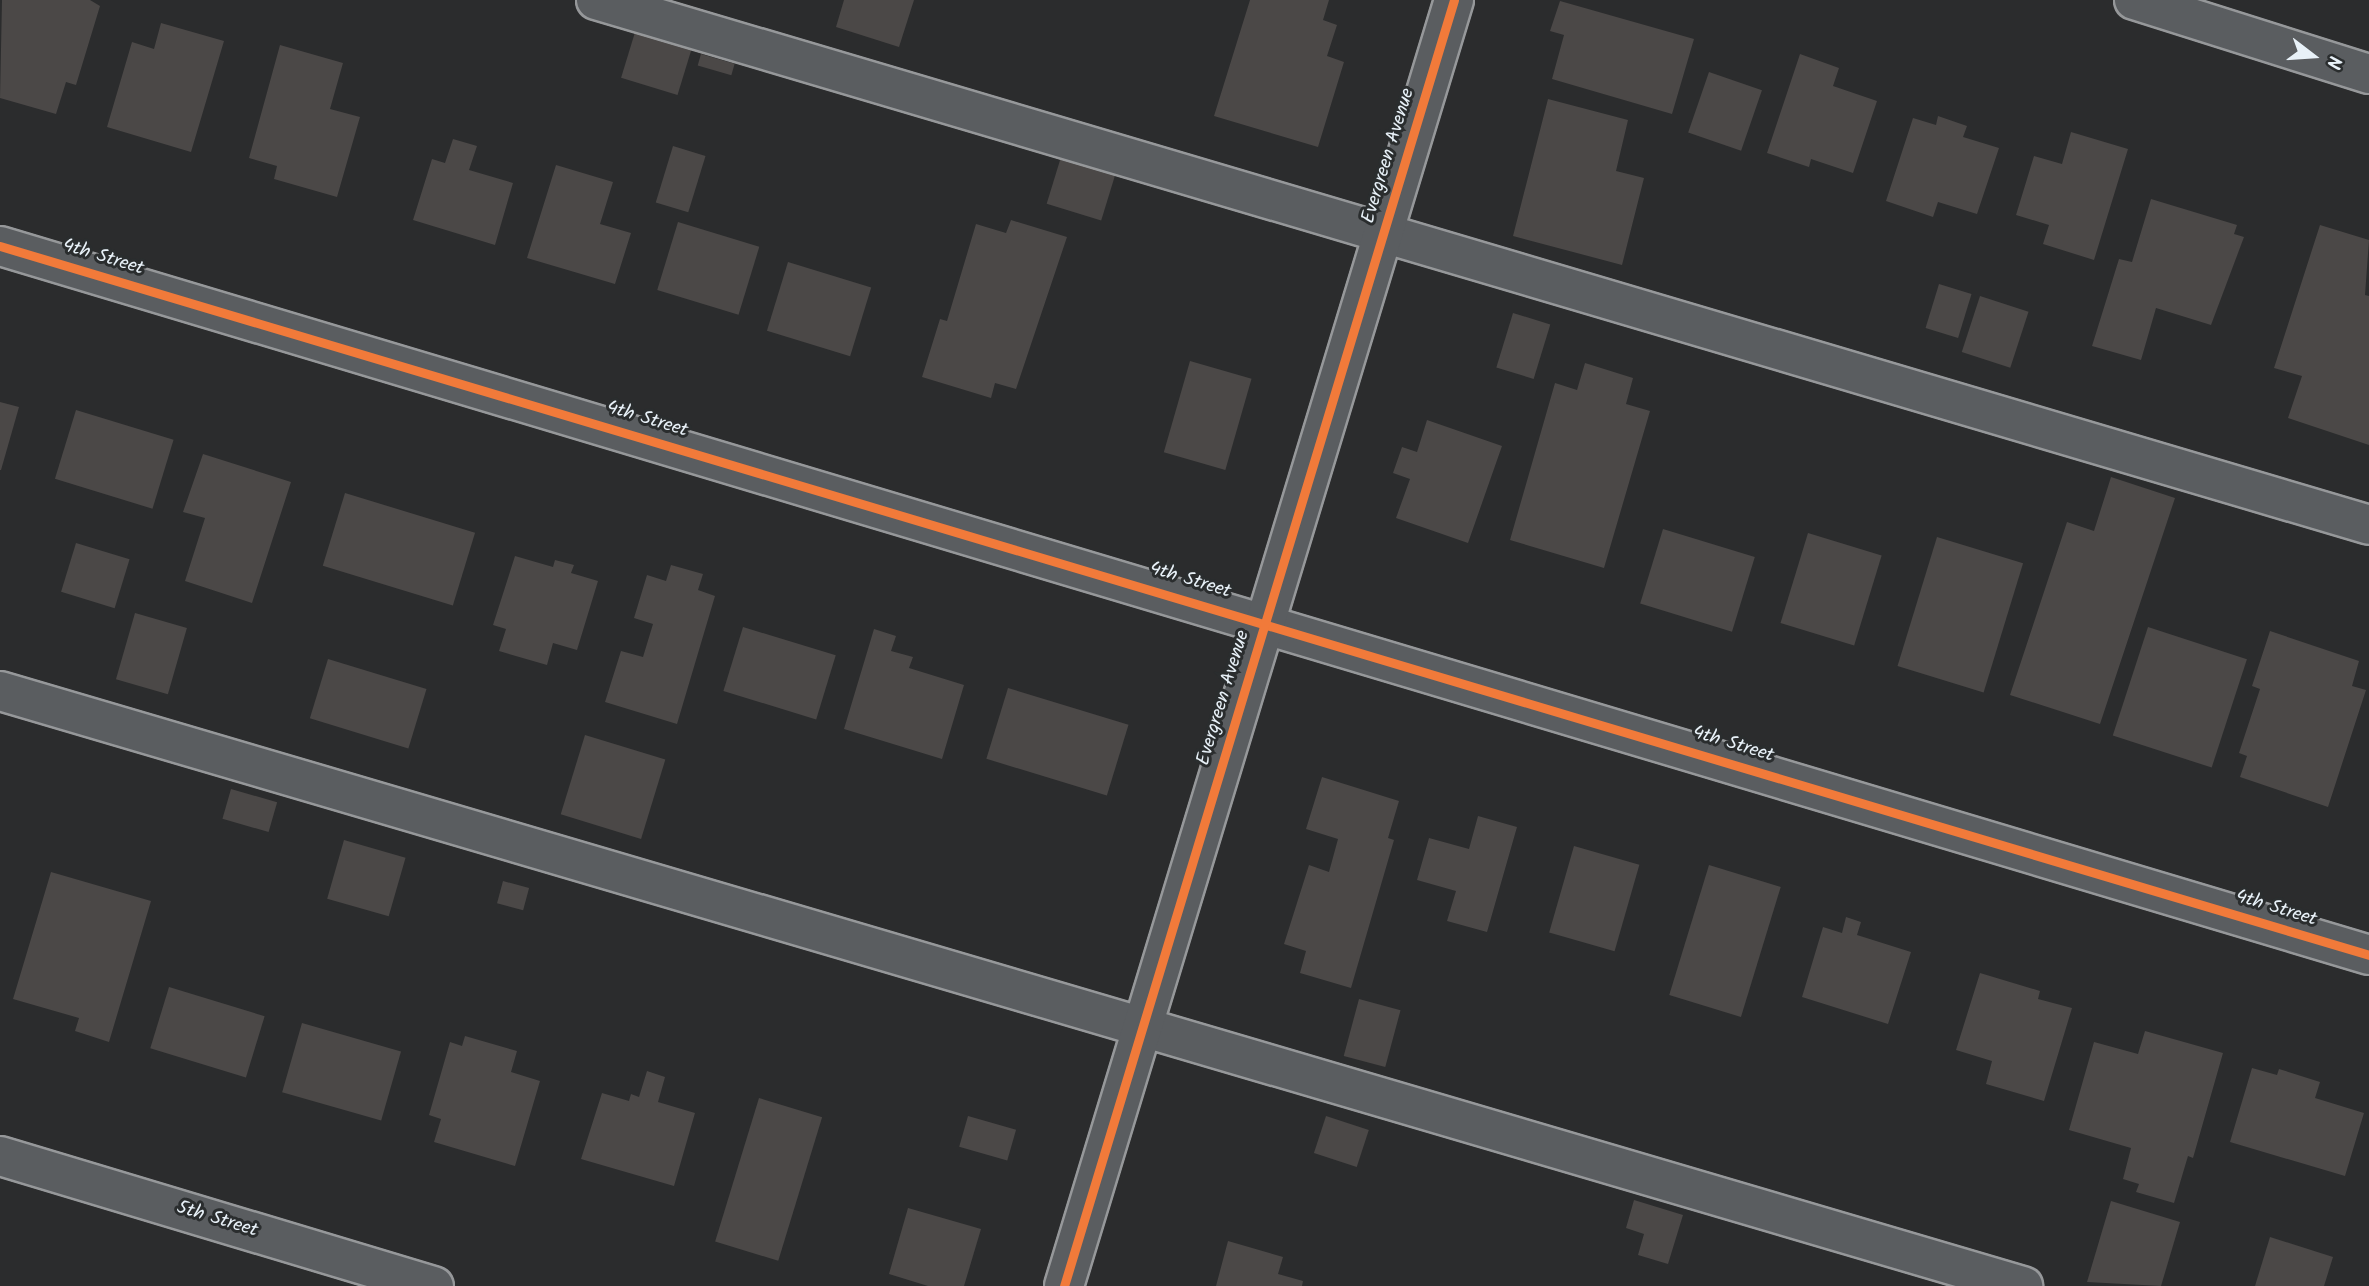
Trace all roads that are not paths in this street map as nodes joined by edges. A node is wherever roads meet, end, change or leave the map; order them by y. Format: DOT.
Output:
graph roads {
  1 [pos="596,0"];
  2 [pos="1454,0"];
  3 [pos="2134,0"];
  4 [pos="2369,74"];
  5 [pos="1383,234"];
  6 [pos="0,246"];
  7 [pos="2369,525"];
  8 [pos="1265,622"];
  9 [pos="0,691"];
  10 [pos="2369,955"];
  11 [pos="1142,1028"];
  12 [pos="0,1156"];
  13 [pos="434,1286"];
  14 [pos="1064,1286"];
  15 [pos="2023,1286"];
  1 -- 5 [label="street"];
  2 -- 5 [label="street, Evergreen Avenue"];
  3 -- 4 [label="street"];
  5 -- 7 [label="street"];
  5 -- 8 [label="street, Evergreen Avenue"];
  6 -- 8 [label="street, 4th Street"];
  8 -- 10 [label="street, 4th Street"];
  8 -- 11 [label="street, Evergreen Avenue"];
  9 -- 11 [label="street"];
  11 -- 14 [label="street, Evergreen Avenue"];
  11 -- 15 [label="street"];
  12 -- 13 [label="street, 5th Street"];
}
